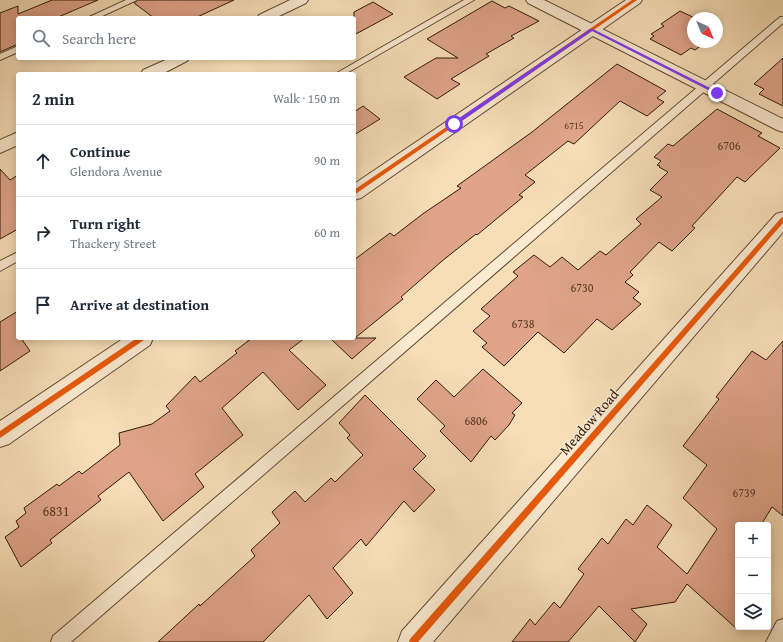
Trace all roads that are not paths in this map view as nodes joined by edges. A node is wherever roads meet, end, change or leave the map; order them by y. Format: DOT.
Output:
graph roads {
  1 [pos="133,0"];
  2 [pos="301,0"];
  3 [pos="470,0"];
  4 [pos="533,0"];
  5 [pos="635,0"];
  6 [pos="96,16"];
  7 [pos="268,16"];
  8 [pos="783,19"];
  9 [pos="592,30"];
  10 [pos="16,50"];
  11 [pos="0,57"];
  12 [pos="178,60"];
  13 [pos="153,72"];
  14 [pos="343,72"];
  15 [pos="704,86"];
  16 [pos="783,126"];
  17 [pos="16,139"];
  18 [pos="0,147"];
  19 [pos="356,191"];
  20 [pos="783,219"];
  21 [pos="16,257"];
  22 [pos="0,266"];
  23 [pos="139,340"];
  24 [pos="0,435"];
  25 [pos="783,627"];
  26 [pos="59,642"];
  27 [pos="413,642"];
  28 [pos="774,642"];
  1 -- 6 [label="lane"];
  2 -- 7 [label="street"];
  3 -- 14 [label="lane"];
  4 -- 9 [label="street"];
  5 -- 9 [label="street"];
  8 -- 15 [label="lane"];
  9 -- 15 [label="street"];
  9 -- 19 [label="street"];
  10 -- 11 [label="lane"];
  12 -- 13 [label="street"];
  15 -- 16 [label="street"];
  15 -- 26 [label="lane"];
  17 -- 18 [label="street"];
  20 -- 27 [label="street, Meadow Road"];
  21 -- 22 [label="lane"];
  23 -- 24 [label="street"];
  25 -- 28 [label="lane"];
}
